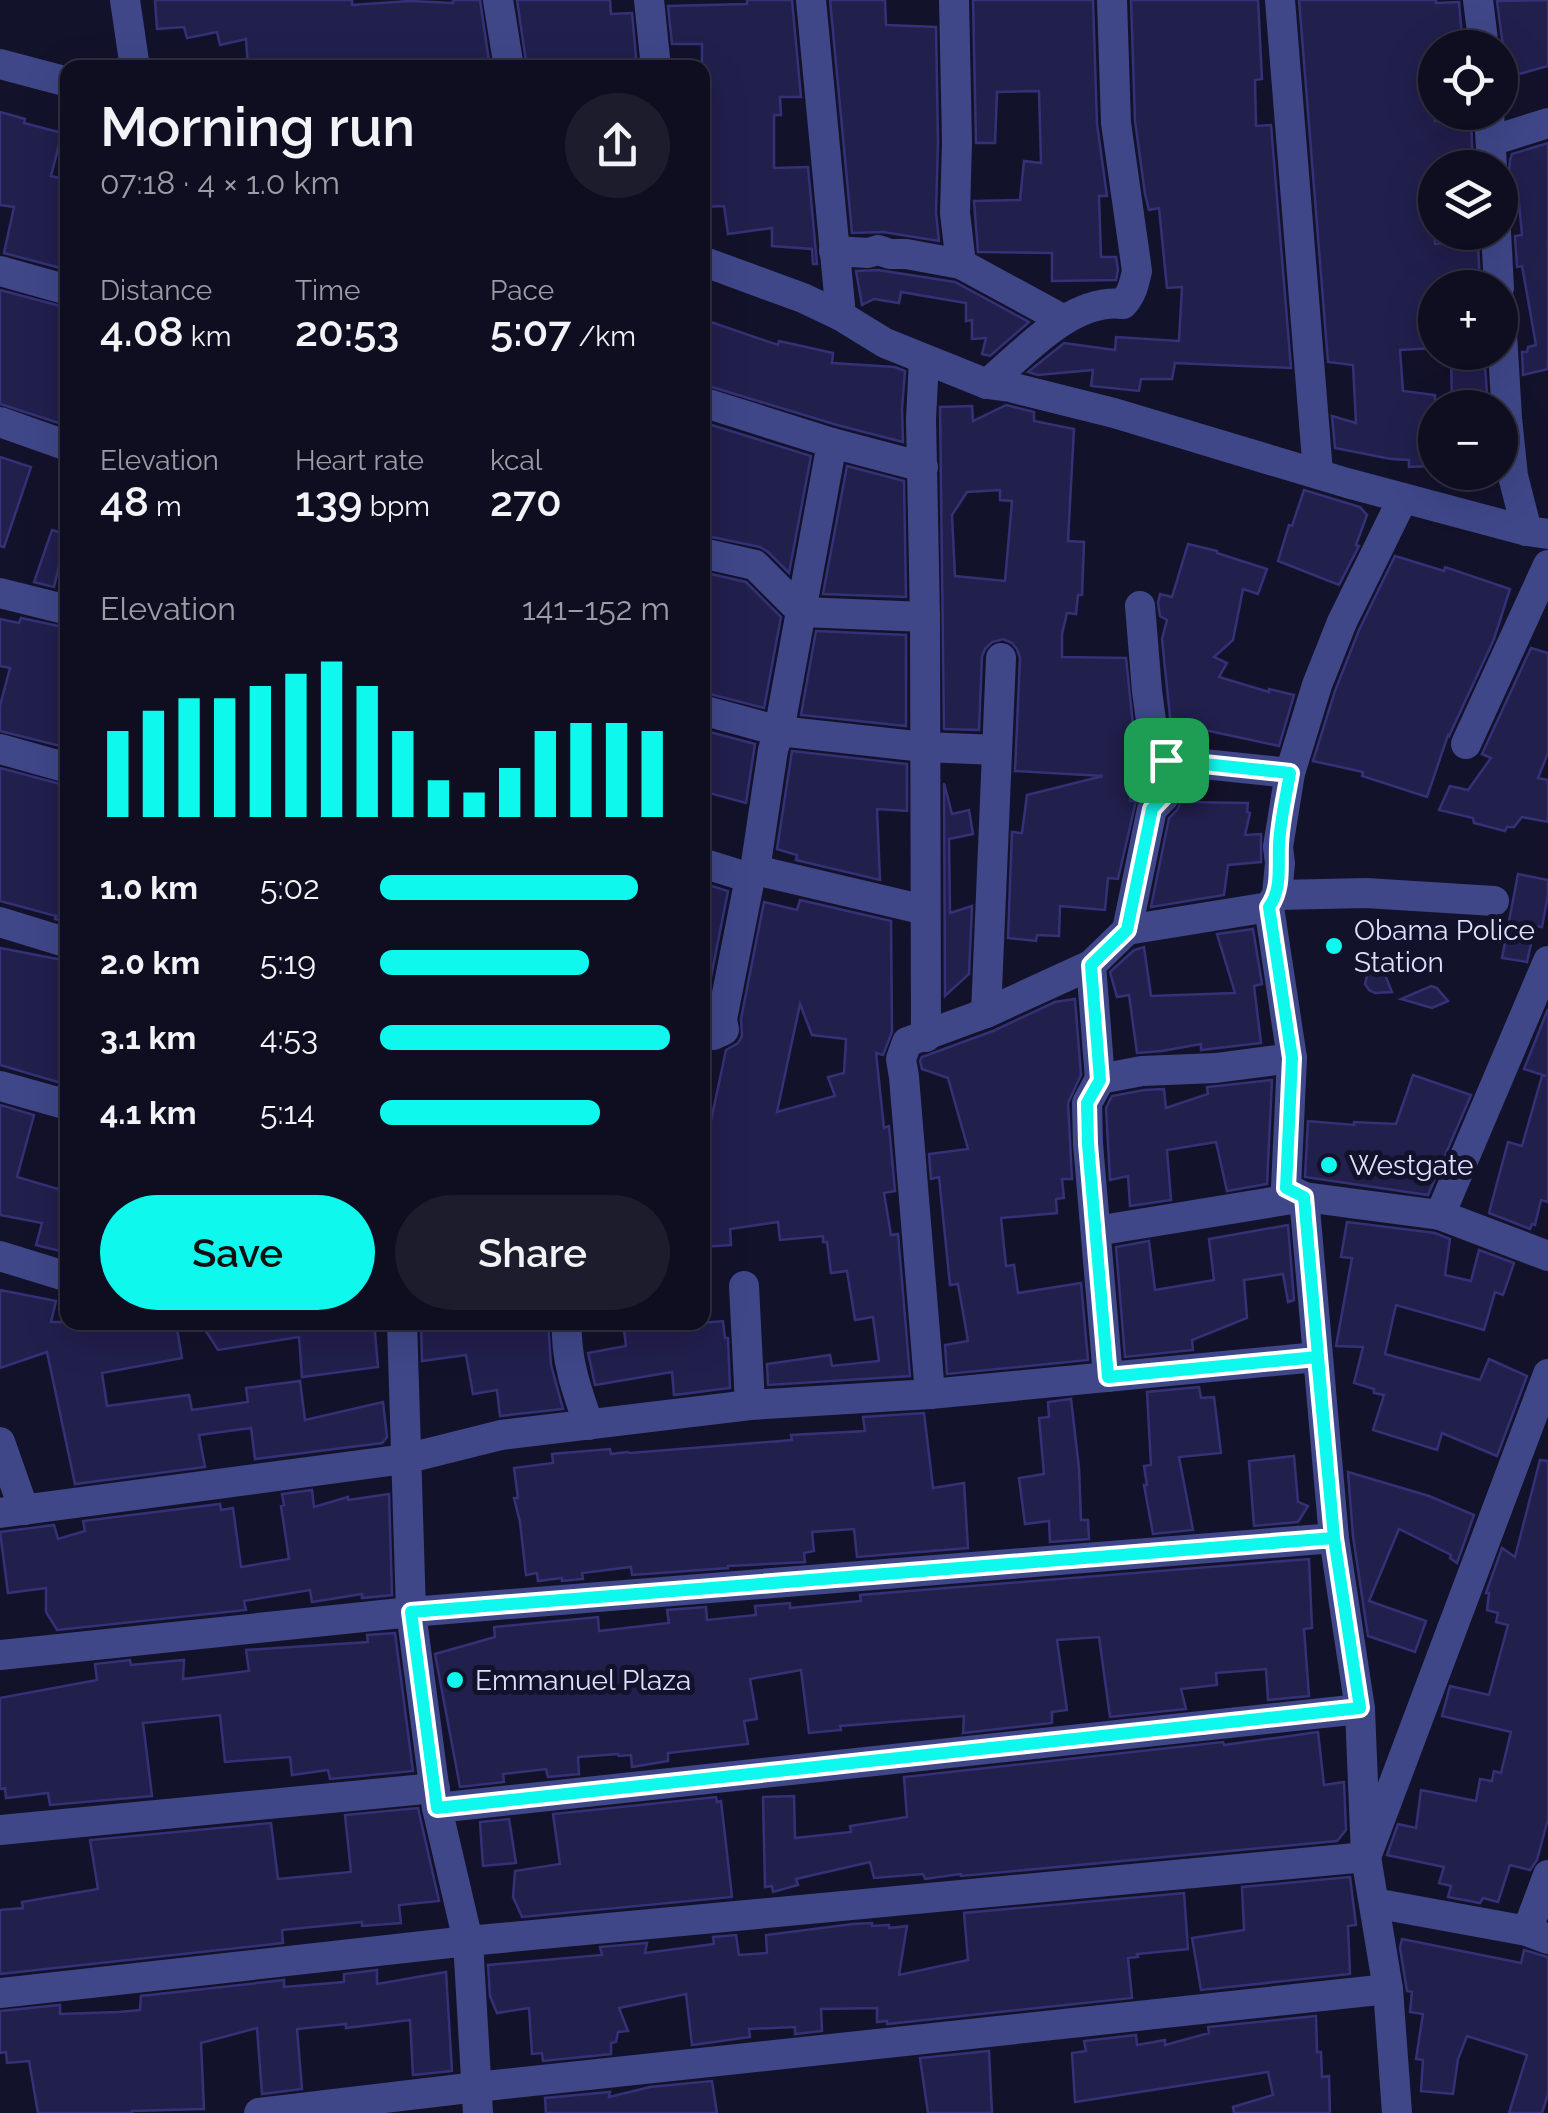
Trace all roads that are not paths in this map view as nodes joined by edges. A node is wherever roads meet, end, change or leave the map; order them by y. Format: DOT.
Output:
graph roads {
  1 [pos="125,0"];
  2 [pos="498,0"];
  3 [pos="650,0"];
  4 [pos="812,0"];
  5 [pos="954,0"];
  6 [pos="1112,0"];
  7 [pos="1280,0"];
  8 [pos="1478,0"];
  9 [pos="1482,30"];
  10 [pos="134,60"];
  11 [pos="508,60"];
  12 [pos="655,60"];
  13 [pos="0,64"];
  14 [pos="60,80"];
  15 [pos="1548,123"];
  16 [pos="1490,140"];
  17 [pos="834,251"];
  18 [pos="710,264"];
  19 [pos="961,264"];
  20 [pos="0,271"];
  21 [pos="60,288"];
  22 [pos="841,316"];
  23 [pos="1062,320"];
  24 [pos="924,360"];
  25 [pos="1505,370"];
  26 [pos="987,384"];
  27 [pos="710,405"];
  28 [pos="0,422"];
  29 [pos="60,443"];
  30 [pos="832,443"];
  31 [pos="923,467"];
  32 [pos="1318,473"];
  33 [pos="1404,498"];
  34 [pos="1538,533"];
  35 [pos="710,555"];
  36 [pos="1548,565"];
  37 [pos="0,593"];
  38 [pos="1140,606"];
  39 [pos="60,608"];
  40 [pos="802,612"];
  41 [pos="925,617"];
  42 [pos="1001,658"];
  43 [pos="710,712"];
  44 [pos="779,731"];
  45 [pos="1466,744"];
  46 [pos="924,747"];
  47 [pos="0,749"];
  48 [pos="997,750"];
  49 [pos="1166,760"];
  50 [pos="60,766"];
  51 [pos="1290,773"];
  52 [pos="710,865"];
  53 [pos="753,874"];
  54 [pos="1273,901"];
  55 [pos="1494,901"];
  56 [pos="925,910"];
  57 [pos="0,922"];
  58 [pos="1127,930"];
  59 [pos="60,941"];
  60 [pos="1548,962"];
  61 [pos="1091,965"];
  62 [pos="986,1013"];
  63 [pos="710,1028"];
  64 [pos="926,1037"];
  65 [pos="1292,1058"];
  66 [pos="1100,1080"];
  67 [pos="0,1086"];
  68 [pos="60,1103"];
  69 [pos="1304,1197"];
  70 [pos="1440,1215"];
  71 [pos="1096,1232"];
  72 [pos="0,1256"];
  73 [pos="1548,1256"];
  74 [pos="60,1275"];
  75 [pos="744,1286"];
  76 [pos="402,1330"];
  77 [pos="567,1330"];
  78 [pos="1317,1357"];
  79 [pos="1548,1374"];
  80 [pos="1108,1377"];
  81 [pos="930,1394"];
  82 [pos="750,1404"];
  83 [pos="589,1425"];
  84 [pos="0,1442"];
  85 [pos="405,1459"];
  86 [pos="12,1512"];
  87 [pos="1334,1538"];
  88 [pos="411,1612"];
  89 [pos="0,1655"];
  90 [pos="1360,1708"];
  91 [pos="436,1798"];
  92 [pos="0,1830"];
  93 [pos="1366,1856"];
  94 [pos="1548,1876"];
  95 [pos="1374,1903"];
  96 [pos="1537,1935"];
  97 [pos="468,1941"];
  98 [pos="1388,1989"];
  99 [pos="0,1993"];
  100 [pos="478,2100"];
  101 [pos="259,2113"];
  102 [pos="1397,2113"];
  1 -- 10 [label="street"];
  2 -- 11 [label="street"];
  3 -- 12 [label="street"];
  4 -- 17 [label="street"];
  5 -- 19 [label="street"];
  6 -- 23 [label="street"];
  7 -- 32 [label="street"];
  8 -- 9 [label="street"];
  13 -- 14 [label="street"];
  15 -- 16 [label="street"];
  17 -- 19 [label="street"];
  17 -- 22 [label="street"];
  18 -- 22 [label="street"];
  19 -- 23 [label="street"];
  20 -- 21 [label="street"];
  22 -- 24 [label="street"];
  23 -- 26 [label="street"];
  24 -- 26 [label="street"];
  24 -- 31 [label="street"];
  25 -- 34 [label="street"];
  26 -- 32 [label="street"];
  27 -- 30 [label="street"];
  28 -- 29 [label="street"];
  30 -- 31 [label="street"];
  30 -- 40 [label="street"];
  31 -- 41 [label="street"];
  32 -- 33 [label="street"];
  33 -- 34 [label="street"];
  33 -- 51 [label="street"];
  35 -- 40 [label="street"];
  36 -- 45 [label="street"];
  37 -- 39 [label="street"];
  38 -- 49 [label="street"];
  40 -- 41 [label="street"];
  40 -- 44 [label="street"];
  41 -- 46 [label="street"];
  42 -- 48 [label="street"];
  43 -- 44 [label="street"];
  44 -- 46 [label="street"];
  44 -- 53 [label="street"];
  46 -- 48 [label="street"];
  46 -- 56 [label="street"];
  47 -- 50 [label="street"];
  48 -- 62 [label="street"];
  49 -- 51 [label="street"];
  49 -- 58 [label="street"];
  51 -- 54 [label="street"];
  52 -- 53 [label="street"];
  53 -- 56 [label="street"];
  53 -- 63 [label="street"];
  54 -- 55 [label="street"];
  54 -- 58 [label="street"];
  54 -- 65 [label="street"];
  56 -- 64 [label="street"];
  57 -- 59 [label="street"];
  58 -- 61 [label="street"];
  60 -- 70 [label="street"];
  61 -- 62 [label="street"];
  61 -- 66 [label="street"];
  62 -- 64 [label="street"];
  64 -- 81 [label="street"];
  65 -- 66 [label="street"];
  65 -- 69 [label="street"];
  66 -- 71 [label="street"];
  67 -- 68 [label="street"];
  69 -- 70 [label="street"];
  69 -- 71 [label="street"];
  69 -- 78 [label="street"];
  70 -- 73 [label="street"];
  71 -- 80 [label="street"];
  72 -- 74 [label="street"];
  75 -- 82 [label="street"];
  76 -- 85 [label="street"];
  77 -- 83 [label="street"];
  78 -- 80 [label="street"];
  78 -- 87 [label="street"];
  79 -- 93 [label="street"];
  80 -- 81 [label="street"];
  81 -- 82 [label="street"];
  82 -- 83 [label="street"];
  83 -- 85 [label="street"];
  84 -- 86 [label="street"];
  85 -- 86 [label="street"];
  85 -- 88 [label="street"];
  87 -- 88 [label="street"];
  87 -- 90 [label="street"];
  88 -- 89 [label="street"];
  88 -- 91 [label="street"];
  90 -- 91 [label="street"];
  90 -- 93 [label="street"];
  91 -- 92 [label="street"];
  91 -- 97 [label="street"];
  93 -- 95 [label="street"];
  93 -- 97 [label="street"];
  94 -- 96 [label="street"];
  95 -- 96 [label="street"];
  95 -- 98 [label="street"];
  97 -- 99 [label="street"];
  97 -- 100 [label="street"];
  98 -- 100 [label="street"];
  98 -- 102 [label="street"];
  100 -- 101 [label="street"];
}
